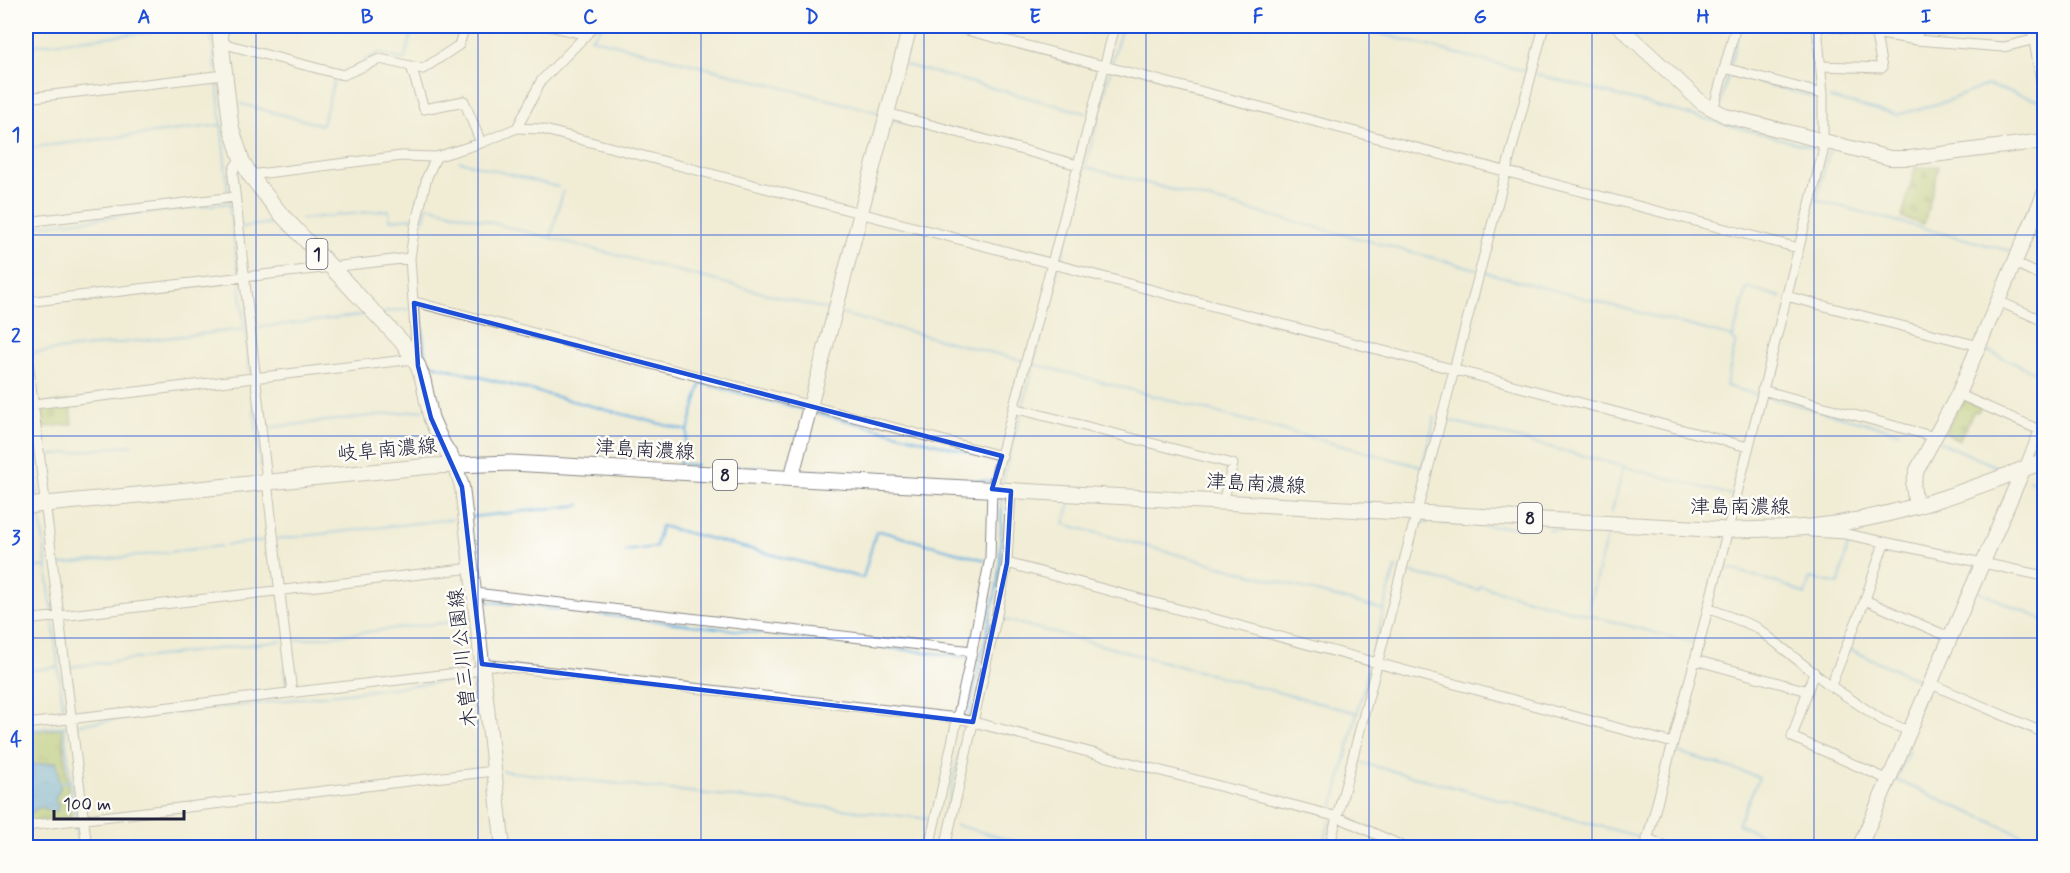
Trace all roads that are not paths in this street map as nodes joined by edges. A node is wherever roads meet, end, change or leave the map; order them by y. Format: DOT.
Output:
graph roads {
  1 [pos="219,26"];
  2 [pos="465,26"];
  3 [pos="549,26"];
  4 [pos="595,26"];
  5 [pos="910,26"];
  6 [pos="951,26"];
  7 [pos="1115,26"];
  8 [pos="1544,26"];
  9 [pos="1619,26"];
  10 [pos="1737,26"];
  11 [pos="1817,26"];
  12 [pos="1831,26"];
  13 [pos="1918,26"];
  14 [pos="2035,32"];
  15 [pos="586,35"];
  16 [pos="1876,35"];
  17 [pos="1917,40"];
  18 [pos="221,43"];
  19 [pos="411,66"];
  20 [pos="1109,66"];
  21 [pos="1820,66"];
  22 [pos="1725,68"];
  23 [pos="224,75"];
  24 [pos="2044,84"];
  25 [pos="1823,94"];
  26 [pos="26,98"];
  27 [pos="1713,111"];
  28 [pos="887,113"];
  29 [pos="517,128"];
  30 [pos="1824,141"];
  31 [pos="2044,141"];
  32 [pos="481,143"];
  33 [pos="436,157"];
  34 [pos="1078,165"];
  35 [pos="246,168"];
  36 [pos="1506,172"];
  37 [pos="2044,194"];
  38 [pos="235,197"];
  39 [pos="861,213"];
  40 [pos="26,222"];
  41 [pos="1798,248"];
  42 [pos="410,258"];
  43 [pos="2014,263"];
  44 [pos="1056,265"];
  45 [pos="330,268"];
  46 [pos="2044,277"];
  47 [pos="245,278"];
  48 [pos="1786,296"];
  49 [pos="26,302"];
  50 [pos="1998,302"];
  51 [pos="414,303"];
  52 [pos="2044,321"];
  53 [pos="26,344"];
  54 [pos="1979,346"];
  55 [pos="26,357"];
  56 [pos="416,362"];
  57 [pos="1454,369"];
  58 [pos="255,378"];
  59 [pos="1762,390"];
  60 [pos="1958,394"];
  61 [pos="29,404"];
  62 [pos="810,405"];
  63 [pos="1019,409"];
  64 [pos="2044,419"];
  65 [pos="2042,431"];
  66 [pos="1935,437"];
  67 [pos="1748,447"];
  68 [pos="1002,456"];
  69 [pos="2044,462"];
  70 [pos="455,464"];
  71 [pos="2022,470"];
  72 [pos="791,478"];
  73 [pos="266,482"];
  74 [pos="1001,490"];
  75 [pos="1223,502"];
  76 [pos="45,504"];
  77 [pos="26,506"];
  78 [pos="1916,507"];
  79 [pos="1417,512"];
  80 [pos="1785,529"];
  81 [pos="1727,530"];
  82 [pos="1884,543"];
  83 [pos="1007,563"];
  84 [pos="1982,563"];
  85 [pos="472,568"];
  86 [pos="2044,576"];
  87 [pos="279,591"];
  88 [pos="474,593"];
  89 [pos="1865,600"];
  90 [pos="1708,608"];
  91 [pos="58,617"];
  92 [pos="26,620"];
  93 [pos="1949,637"];
  94 [pos="972,651"];
  95 [pos="1695,660"];
  96 [pos="1377,662"];
  97 [pos="483,667"];
  98 [pos="1814,672"];
  99 [pos="1929,683"];
  100 [pos="1831,685"];
  101 [pos="1808,691"];
  102 [pos="292,692"];
  103 [pos="72,719"];
  104 [pos="959,719"];
  105 [pos="972,722"];
  106 [pos="26,724"];
  107 [pos="1909,731"];
  108 [pos="2044,733"];
  109 [pos="1673,742"];
  110 [pos="494,771"];
  111 [pos="1889,780"];
  112 [pos="1338,817"];
  113 [pos="84,819"];
  114 [pos="26,826"];
  115 [pos="1646,843"];
  116 [pos="87,848"];
  117 [pos="503,848"];
  118 [pos="929,848"];
  119 [pos="945,848"];
  120 [pos="1329,848"];
  121 [pos="1407,848"];
  122 [pos="1669,848"];
  123 [pos="1859,848"];
  1 -- 18 [label="main road, 岐阜南濃線 / 1"];
  2 -- 19 [label="street"];
  3 -- 15 [label="street"];
  4 -- 15 [label="street"];
  5 -- 28 [label="street"];
  6 -- 20 [label="street"];
  7 -- 20 [label="street"];
  8 -- 36 [label="street"];
  9 -- 27 [label="street"];
  10 -- 22 [label="street"];
  11 -- 21 [label="street"];
  12 -- 16 [label="street"];
  13 -- 17 [label="street"];
  14 -- 17 [label="street"];
  14 -- 24 [label="street"];
  15 -- 29 [label="street"];
  16 -- 17 [label="street"];
  16 -- 21 [label="street"];
  18 -- 19 [label="street"];
  18 -- 23 [label="main road, 岐阜南濃線 / 1"];
  19 -- 32 [label="street"];
  20 -- 34 [label="street"];
  20 -- 36 [label="street"];
  21 -- 25 [label="street"];
  22 -- 25 [label="street"];
  22 -- 27 [label="street"];
  23 -- 26 [label="street"];
  23 -- 35 [label="main road, 岐阜南濃線 / 1"];
  25 -- 30 [label="street"];
  27 -- 30 [label="street"];
  28 -- 34 [label="street"];
  28 -- 39 [label="street"];
  29 -- 32 [label="street"];
  29 -- 39 [label="street"];
  30 -- 31 [label="street"];
  30 -- 41 [label="street"];
  32 -- 33 [label="street"];
  33 -- 35 [label="street"];
  33 -- 42 [label="street"];
  34 -- 44 [label="street"];
  35 -- 38 [label="street"];
  35 -- 45 [label="main road, 岐阜南濃線 / 1"];
  36 -- 41 [label="street"];
  36 -- 57 [label="street"];
  37 -- 43 [label="street"];
  38 -- 40 [label="street"];
  38 -- 47 [label="street"];
  39 -- 44 [label="street"];
  39 -- 62 [label="street"];
  41 -- 48 [label="street"];
  42 -- 45 [label="street"];
  42 -- 51 [label="street"];
  43 -- 46 [label="street"];
  43 -- 50 [label="street"];
  44 -- 57 [label="street"];
  44 -- 63 [label="street"];
  45 -- 47 [label="street"];
  45 -- 56 [label="main road, 岐阜南濃線 / 1"];
  47 -- 49 [label="street"];
  47 -- 58 [label="street"];
  48 -- 54 [label="street"];
  48 -- 59 [label="street"];
  50 -- 52 [label="street"];
  50 -- 54 [label="street"];
  51 -- 56 [label="street"];
  51 -- 62 [label="street"];
  53 -- 55 [label="street"];
  54 -- 60 [label="street"];
  55 -- 61 [label="street"];
  56 -- 58 [label="street"];
  56 -- 70 [label="main road, 岐阜南濃線 / 1"];
  57 -- 67 [label="street"];
  57 -- 79 [label="street"];
  58 -- 61 [label="street"];
  58 -- 73 [label="street"];
  59 -- 66 [label="street"];
  59 -- 67 [label="street"];
  60 -- 65 [label="street"];
  60 -- 66 [label="street"];
  61 -- 76 [label="street"];
  62 -- 68 [label="street"];
  62 -- 72 [label="street"];
  63 -- 68 [label="street"];
  63 -- 75 [label="street"];
  64 -- 65 [label="street"];
  65 -- 71 [label="street"];
  66 -- 78 [label="street"];
  67 -- 81 [label="street"];
  68 -- 74 [label="street"];
  69 -- 71 [label="main road, 津島南濃線 / 8"];
  70 -- 72 [label="main road, 津島南濃線 / 8"];
  70 -- 73 [label="main road, 岐阜南濃線"];
  70 -- 85 [label="street, 木曽三川公園線"];
  71 -- 78 [label="main road, 津島南濃線 / 8"];
  71 -- 84 [label="street"];
  72 -- 74 [label="main road, 津島南濃線 / 8"];
  73 -- 76 [label="main road, 岐阜南濃線"];
  73 -- 87 [label="street"];
  74 -- 75 [label="main road, 津島南濃線 / 8"];
  74 -- 83 [label="street"];
  74 -- 94 [label="street"];
  75 -- 79 [label="main road, 津島南濃線 / 8"];
  76 -- 77 [label="main road, 岐阜南濃線"];
  76 -- 91 [label="street"];
  78 -- 80 [label="main road, 津島南濃線 / 8"];
  79 -- 81 [label="main road, 津島南濃線 / 8"];
  79 -- 96 [label="street"];
  80 -- 81 [label="main road, 津島南濃線 / 8"];
  80 -- 82 [label="street"];
  81 -- 90 [label="street"];
  82 -- 84 [label="street"];
  82 -- 89 [label="street"];
  83 -- 96 [label="street"];
  83 -- 105 [label="street"];
  84 -- 86 [label="street"];
  84 -- 93 [label="street"];
  85 -- 87 [label="street"];
  85 -- 88 [label="street, 木曽三川公園線"];
  87 -- 91 [label="street"];
  87 -- 102 [label="street"];
  88 -- 94 [label="street"];
  88 -- 97 [label="street, 木曽三川公園線"];
  89 -- 93 [label="street"];
  89 -- 100 [label="street"];
  90 -- 95 [label="street"];
  90 -- 98 [label="street"];
  91 -- 92 [label="street"];
  91 -- 103 [label="street"];
  93 -- 99 [label="street"];
  94 -- 104 [label="street"];
  95 -- 101 [label="street"];
  95 -- 109 [label="street"];
  96 -- 109 [label="street"];
  96 -- 112 [label="street"];
  97 -- 102 [label="street"];
  97 -- 104 [label="street"];
  97 -- 110 [label="street, 木曽三川公園線"];
  98 -- 100 [label="street"];
  98 -- 101 [label="street"];
  99 -- 107 [label="street"];
  99 -- 108 [label="street"];
  100 -- 107 [label="street"];
  101 -- 111 [label="street"];
  102 -- 103 [label="street"];
  103 -- 106 [label="street"];
  103 -- 113 [label="street"];
  104 -- 105 [label="street"];
  104 -- 118 [label="street"];
  105 -- 112 [label="street"];
  105 -- 119 [label="street"];
  107 -- 111 [label="street"];
  109 -- 115 [label="street"];
  110 -- 113 [label="street"];
  110 -- 117 [label="street, 木曽三川公園線"];
  111 -- 123 [label="street"];
  112 -- 120 [label="street"];
  112 -- 121 [label="street"];
  113 -- 114 [label="street"];
  113 -- 116 [label="street"];
  115 -- 122 [label="street"];
}
